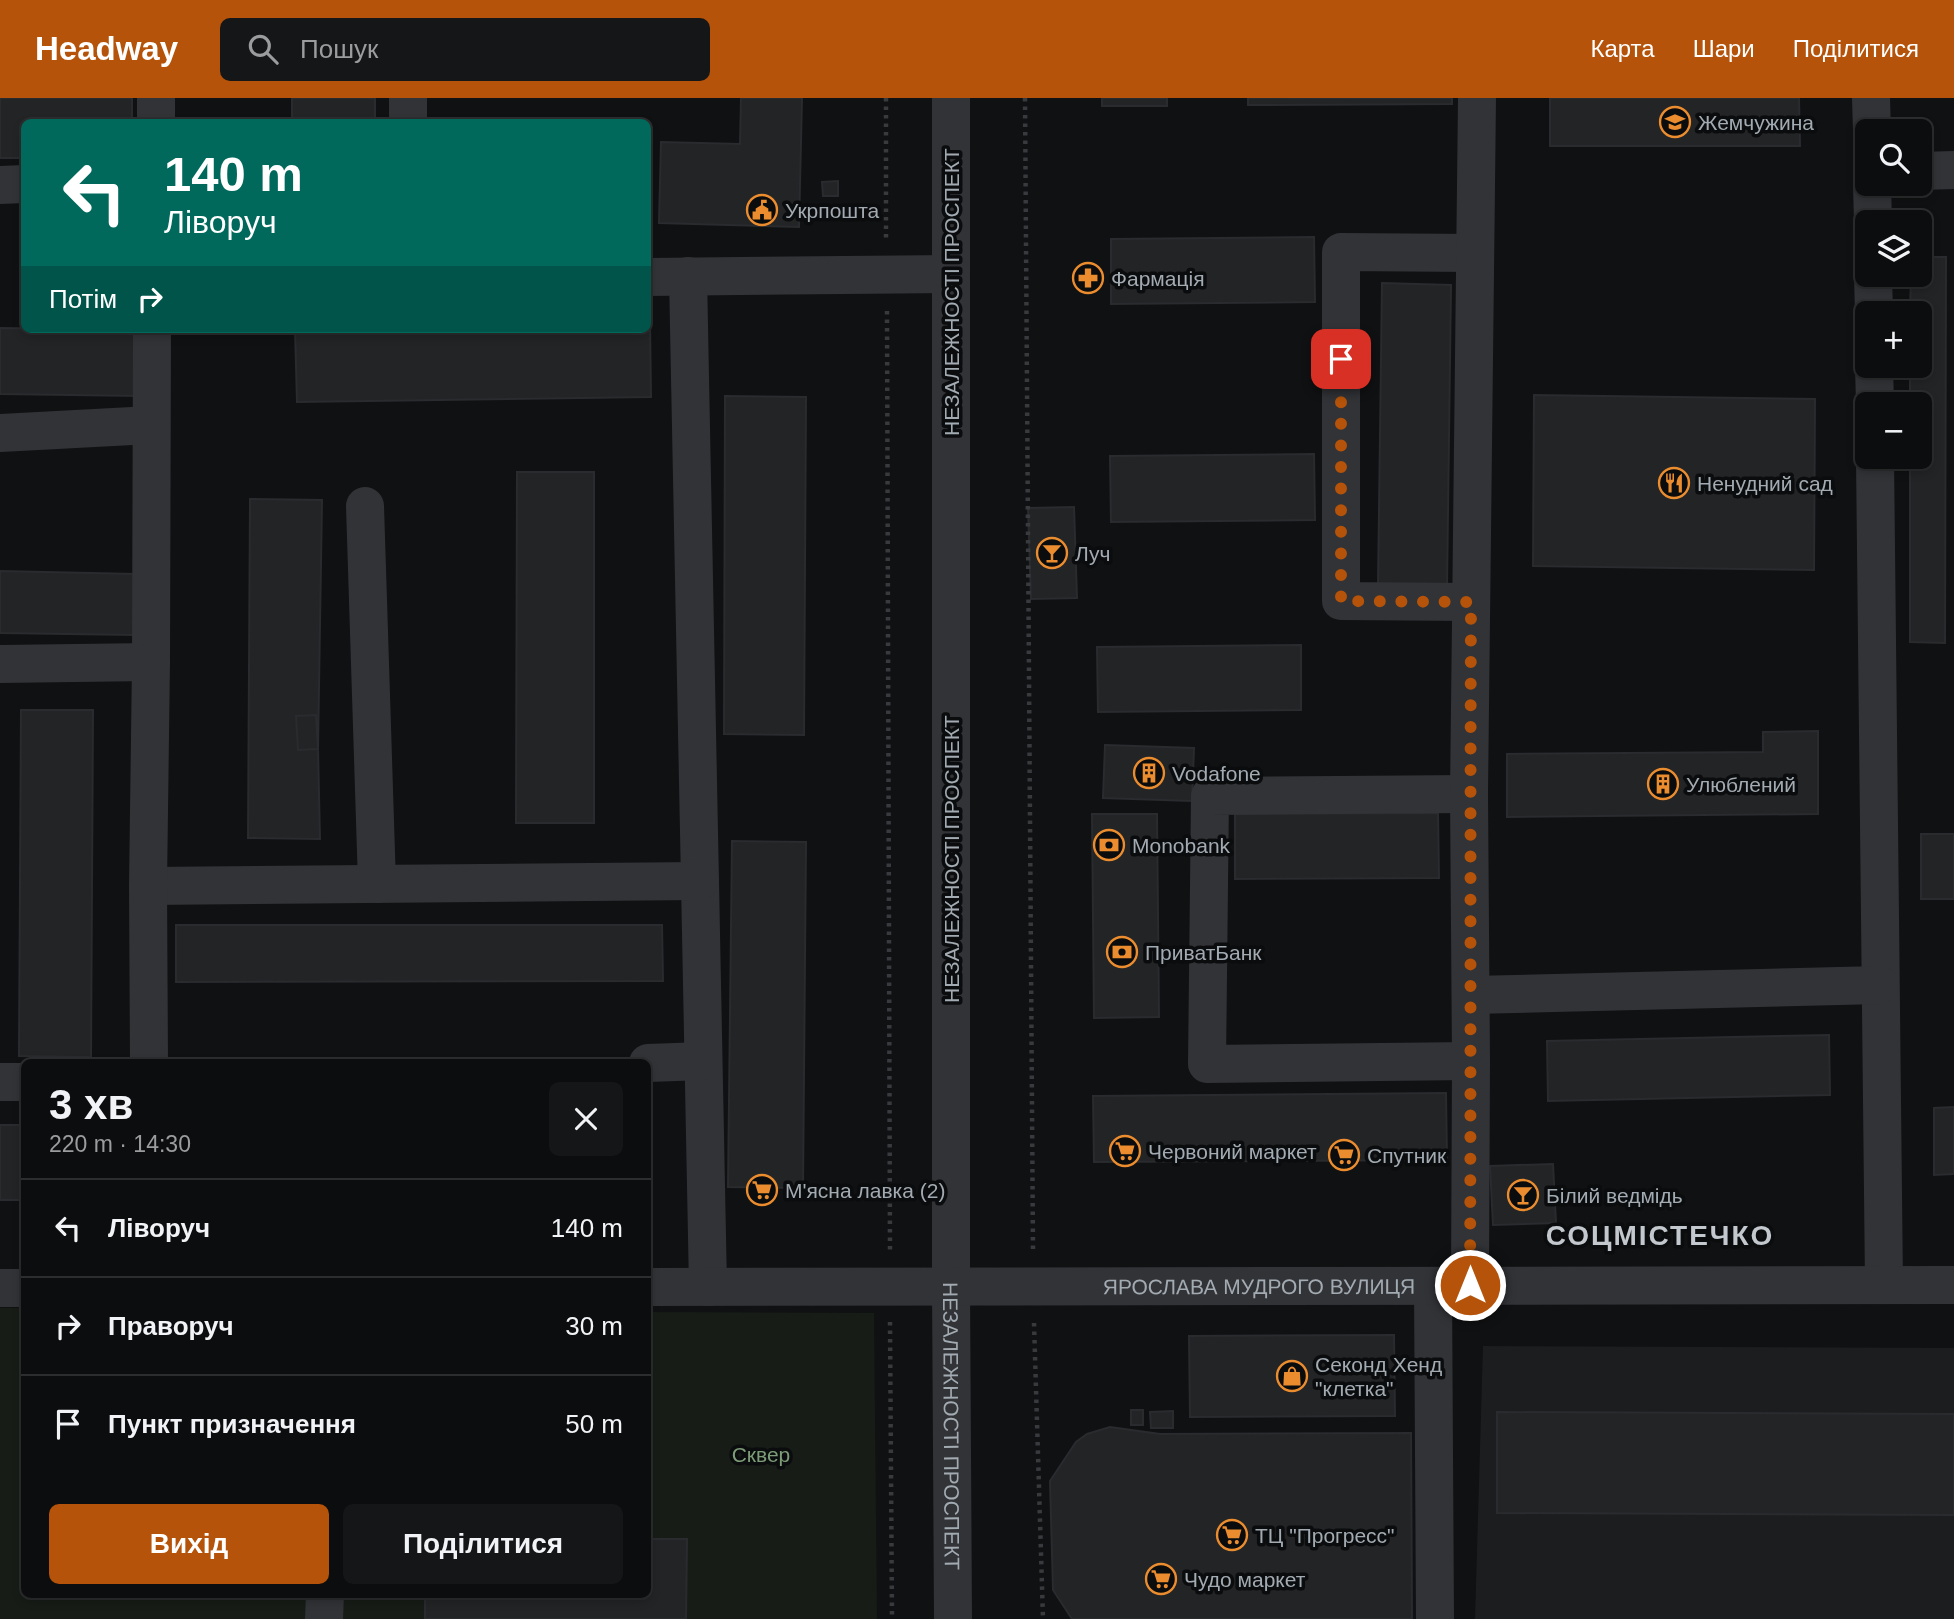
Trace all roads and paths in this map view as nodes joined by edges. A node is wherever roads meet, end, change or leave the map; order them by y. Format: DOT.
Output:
graph roads {
  1 [pos="156,98"];
  2 [pos="408,98"];
  3 [pos="886,98"];
  4 [pos="951,98"];
  5 [pos="1026,98"];
  6 [pos="1477,98"];
  7 [pos="1871,98"];
  8 [pos="156,119"];
  9 [pos="408,119"];
  10 [pos="1872,119"];
  11 [pos="1954,170"];
  12 [pos="1932,171"];
  13 [pos="21,184"];
  14 [pos="0,185"];
  15 [pos="1475,253"];
  16 [pos="951,274"];
  17 [pos="887,275"];
  18 [pos="688,276"];
  19 [pos="651,277"];
  20 [pos="152,333"];
  21 [pos="151,425"];
  22 [pos="0,433"];
  23 [pos="1875,469"];
  24 [pos="365,506"];
  25 [pos="1471,602"];
  26 [pos="151,662"];
  27 [pos="0,664"];
  28 [pos="1469,794"];
  29 [pos="700,881"];
  30 [pos="377,884"];
  31 [pos="148,886"];
  32 [pos="1880,985"];
  33 [pos="1471,995"];
  34 [pos="149,1059"];
  35 [pos="703,1061"];
  36 [pos="1471,1061"];
  37 [pos="651,1063"];
  38 [pos="0,1082"];
  39 [pos="21,1082"];
  40 [pos="1451,1285"];
  41 [pos="1884,1285"];
  42 [pos="1954,1285"];
  43 [pos="890,1286"];
  44 [pos="951,1286"];
  45 [pos="1033,1286"];
  46 [pos="651,1287"];
  47 [pos="708,1287"];
  48 [pos="0,1288"];
  49 [pos="21,1288"];
  50 [pos="325,1598"];
  51 [pos="324,1619"];
  52 [pos="892,1619"];
  53 [pos="953,1619"];
  54 [pos="1043,1619"];
  55 [pos="1435,1619"];
  1 -- 8 [label="street"];
  2 -- 9 [label="street"];
  3 -- 17 [label="path"];
  4 -- 16 [label="street, НЕЗАЛЕЖНОСТІ ПРОСПЕКТ"];
  5 -- 45 [label="path"];
  6 -- 15 [label="street"];
  7 -- 10 [label="street"];
  11 -- 12 [label="street"];
  13 -- 14 [label="street"];
  15 -- 25 [label="street"];
  15 -- 25 [label="street"];
  16 -- 17 [label="street"];
  16 -- 44 [label="street, НЕЗАЛЕЖНОСТІ ПРОСПЕКТ"];
  17 -- 18 [label="street"];
  17 -- 43 [label="path"];
  18 -- 19 [label="street"];
  18 -- 29 [label="street"];
  20 -- 21 [label="street"];
  21 -- 22 [label="street"];
  21 -- 26 [label="street"];
  23 -- 32 [label="street"];
  24 -- 30 [label="street"];
  25 -- 28 [label="street"];
  26 -- 27 [label="street"];
  26 -- 31 [label="street"];
  28 -- 33 [label="street"];
  28 -- 36 [label="street"];
  29 -- 30 [label="street"];
  29 -- 35 [label="street"];
  30 -- 31 [label="street"];
  31 -- 34 [label="street"];
  32 -- 33 [label="street"];
  32 -- 41 [label="street"];
  33 -- 36 [label="street"];
  35 -- 37 [label="street"];
  35 -- 47 [label="street"];
  36 -- 40 [label="street"];
  38 -- 39 [label="street"];
  40 -- 41 [label="street, ЯРОСЛАВА МУДРОГО ВУЛИЦЯ"];
  40 -- 45 [label="street, ЯРОСЛАВА МУДРОГО ВУЛИЦЯ"];
  40 -- 55 [label="street"];
  41 -- 42 [label="street, ЯРОСЛАВА МУДРОГО ВУЛИЦЯ"];
  43 -- 44 [label="street, ЯРОСЛАВА МУДРОГО ВУЛИЦЯ"];
  43 -- 47 [label="street, ЯРОСЛАВА МУДРОГО ВУЛИЦЯ"];
  43 -- 52 [label="path"];
  44 -- 45 [label="street, ЯРОСЛАВА МУДРОГО ВУЛИЦЯ"];
  44 -- 53 [label="street, НЕЗАЛЕЖНОСТІ ПРОСПЕКТ"];
  45 -- 54 [label="path"];
  46 -- 47 [label="street, ЯРОСЛАВА МУДРОГО ВУЛИЦЯ"];
  48 -- 49 [label="street"];
  50 -- 51 [label="street"];
}
